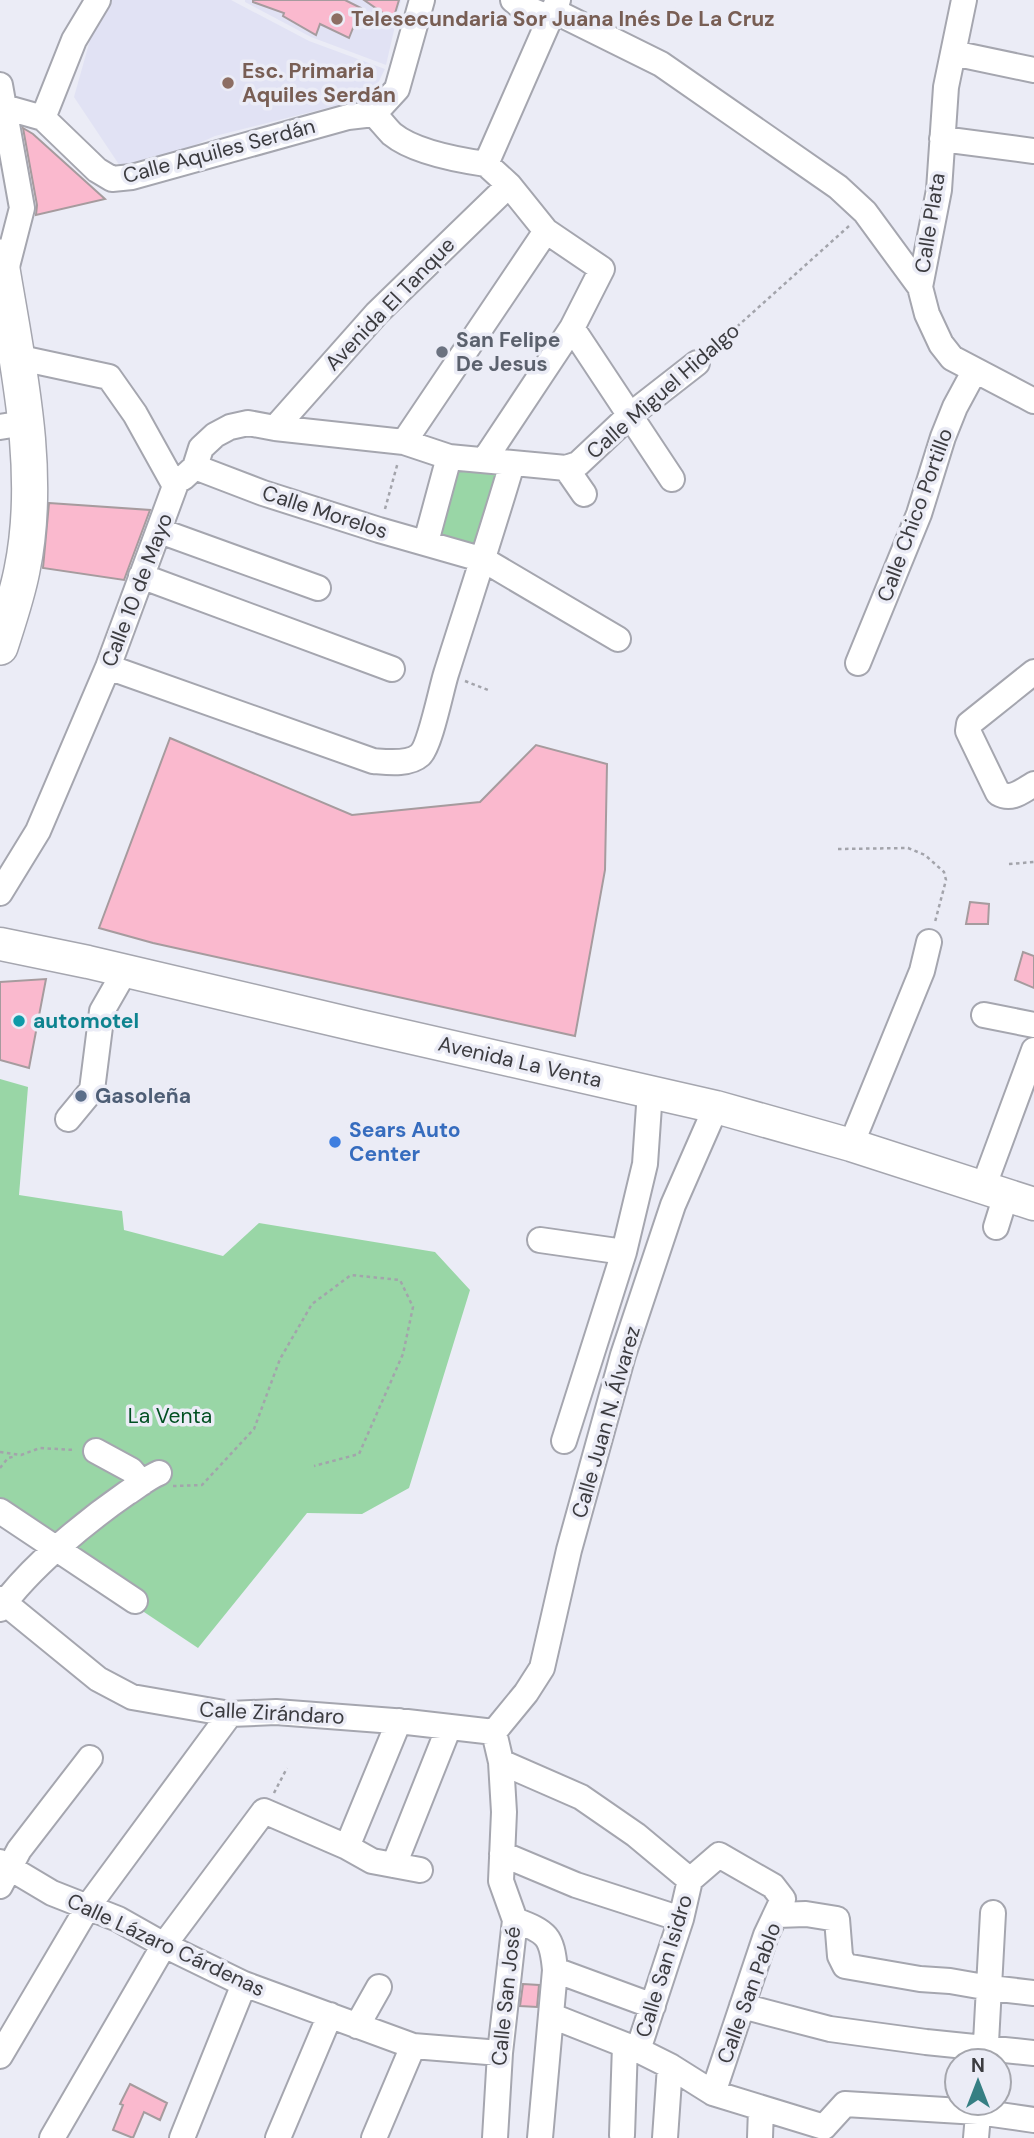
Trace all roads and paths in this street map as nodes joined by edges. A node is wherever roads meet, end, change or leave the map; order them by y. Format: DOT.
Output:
graph roads {
  1 [pos="97,0"];
  2 [pos="422,0"];
  3 [pos="513,0"];
  4 [pos="964,0"];
  5 [pos="554,9"];
  6 [pos="953,53"];
  7 [pos="1034,70"];
  8 [pos="2,96"];
  9 [pos="374,114"];
  10 [pos="43,118"];
  11 [pos="942,139"];
  12 [pos="1034,151"];
  13 [pos="486,164"];
  14 [pos="509,185"];
  15 [pos="865,212"];
  16 [pos="546,231"];
  17 [pos="2,268"];
  18 [pos="920,287"];
  19 [pos="572,328"];
  20 [pos="16,357"];
  21 [pos="697,363"];
  22 [pos="975,370"];
  23 [pos="1034,401"];
  24 [pos="629,416"];
  25 [pos="12,425"];
  26 [pos="275,428"];
  27 [pos="404,442"];
  28 [pos="449,457"];
  29 [pos="485,459"];
  30 [pos="512,464"];
  31 [pos="194,467"];
  32 [pos="566,468"];
  33 [pos="672,479"];
  34 [pos="175,486"];
  35 [pos="584,494"];
  36 [pos="379,530"];
  37 [pos="160,531"];
  38 [pos="426,542"];
  39 [pos="484,560"];
  40 [pos="141,576"];
  41 [pos="317,588"];
  42 [pos="618,639"];
  43 [pos="0,647"];
  44 [pos="858,663"];
  45 [pos="108,667"];
  46 [pos="392,669"];
  47 [pos="1034,672"];
  48 [pos="444,681"];
  49 [pos="488,690"];
  50 [pos="1034,784"];
  51 [pos="838,849"];
  52 [pos="1034,862"];
  53 [pos="1009,864"];
  54 [pos="0,893"];
  55 [pos="929,942"];
  56 [pos="0,944"];
  57 [pos="125,971"];
  58 [pos="984,1016"];
  59 [pos="1034,1025"];
  60 [pos="1034,1050"];
  61 [pos="650,1091"];
  62 [pos="716,1107"];
  63 [pos="68,1119"];
  64 [pos="851,1145"];
  65 [pos="1008,1196"];
  66 [pos="996,1227"];
  67 [pos="540,1240"];
  68 [pos="624,1252"];
  69 [pos="564,1441"];
  70 [pos="96,1451"];
  71 [pos="0,1452"];
  72 [pos="21,1455"];
  73 [pos="314,1466"];
  74 [pos="0,1468"];
  75 [pos="151,1478"];
  76 [pos="0,1511"];
  77 [pos="57,1548"];
  78 [pos="135,1601"];
  79 [pos="2,1604"];
  80 [pos="230,1714"];
  81 [pos="399,1721"];
  82 [pos="449,1727"];
  83 [pos="494,1732"];
  84 [pos="90,1758"];
  85 [pos="501,1762"];
  86 [pos="287,1768"];
  87 [pos="264,1811"];
  88 [pos="347,1847"];
  89 [pos="502,1854"];
  90 [pos="394,1865"];
  91 [pos="420,1870"];
  92 [pos="3,1872"];
  93 [pos="690,1880"];
  94 [pos="779,1904"];
  95 [pos="89,1905"];
  96 [pos="993,1913"];
  97 [pos="681,1919"];
  98 [pos="515,1920"];
  99 [pos="164,1945"];
  100 [pos="555,1970"];
  101 [pos="244,1984"];
  102 [pos="379,1987"];
  103 [pos="990,1988"];
  104 [pos="1034,1993"];
  105 [pos="653,2006"];
  106 [pos="741,2006"];
  107 [pos="330,2015"];
  108 [pos="552,2016"];
  109 [pos="357,2026"];
  110 [pos="413,2046"];
  111 [pos="951,2047"];
  112 [pos="986,2047"];
  113 [pos="631,2048"];
  114 [pos="500,2053"];
  115 [pos="1013,2053"];
  116 [pos="1034,2053"];
  117 [pos="0,2056"];
  118 [pos="670,2066"];
  119 [pos="713,2093"];
  120 [pos="943,2106"];
  121 [pos="761,2108"];
  122 [pos="1013,2115"];
  123 [pos="977,2117"];
  124 [pos="1034,2120"];
  125 [pos="826,2132"];
  126 [pos="622,2135"];
  127 [pos="52,2138"];
  128 [pos="182,2138"];
  129 [pos="278,2138"];
  130 [pos="374,2138"];
  131 [pos="495,2138"];
  132 [pos="540,2138"];
  133 [pos="665,2138"];
  134 [pos="760,2138"];
  135 [pos="976,2138"];
  1 -- 10 [label="street"];
  2 -- 9 [label="street"];
  3 -- 5 [label="street"];
  4 -- 6 [label="street, Calle Plata"];
  5 -- 13 [label="street"];
  5 -- 15 [label="street"];
  6 -- 7 [label="street"];
  6 -- 11 [label="street, Calle Plata"];
  8 -- 10 [label="street, Calle Aquiles Serdán"];
  8 -- 17 [label="street"];
  9 -- 10 [label="street, Calle Aquiles Serdán"];
  9 -- 13 [label="street"];
  11 -- 12 [label="street"];
  11 -- 18 [label="street, Calle Plata"];
  13 -- 14 [label="street"];
  14 -- 16 [label="street"];
  14 -- 26 [label="street, Avenida El Tanque"];
  15 -- 18 [label="street"];
  15 -- 21 [label="path, Calle Miguel Hidalgo"];
  16 -- 19 [label="street"];
  16 -- 27 [label="street"];
  17 -- 20 [label="highway"];
  18 -- 22 [label="street, Calle Plata"];
  19 -- 24 [label="street"];
  19 -- 29 [label="street"];
  20 -- 25 [label="highway"];
  20 -- 34 [label="street, Calle 10 de Mayo"];
  21 -- 24 [label="street, Calle Miguel Hidalgo"];
  22 -- 23 [label="street, Calle Plata"];
  22 -- 44 [label="street, Calle Chico Portillo"];
  24 -- 32 [label="street, Calle Miguel Hidalgo"];
  24 -- 33 [label="street"];
  25 -- 43 [label="highway"];
  26 -- 27 [label="street, Calle Miguel Hidalgo"];
  26 -- 31 [label="street, Calle Miguel Hidalgo"];
  27 -- 28 [label="street, Calle Miguel Hidalgo"];
  27 -- 36 [label="path"];
  28 -- 29 [label="street, Calle Miguel Hidalgo"];
  28 -- 38 [label="street"];
  29 -- 30 [label="street, Calle Miguel Hidalgo"];
  30 -- 32 [label="street, Calle Miguel Hidalgo"];
  30 -- 39 [label="street"];
  31 -- 34 [label="street"];
  31 -- 36 [label="street, Calle Morelos"];
  32 -- 35 [label="street"];
  34 -- 37 [label="street, Calle 10 de Mayo"];
  36 -- 38 [label="street, Calle Morelos"];
  37 -- 40 [label="street, Calle 10 de Mayo"];
  37 -- 41 [label="street"];
  38 -- 39 [label="street, Calle Morelos"];
  39 -- 42 [label="street, Calle Morelos"];
  39 -- 48 [label="street"];
  40 -- 45 [label="street, Calle 10 de Mayo"];
  40 -- 46 [label="street"];
  45 -- 48 [label="street"];
  45 -- 54 [label="street, Calle 10 de Mayo"];
  47 -- 50 [label="street"];
  48 -- 49 [label="path"];
  51 -- 55 [label="path"];
  52 -- 53 [label="path"];
  55 -- 64 [label="street"];
  56 -- 57 [label="main road, Avenida La Venta"];
  57 -- 61 [label="main road, Avenida La Venta"];
  57 -- 63 [label="street"];
  58 -- 59 [label="street"];
  60 -- 65 [label="street"];
  61 -- 62 [label="main road, Avenida La Venta"];
  61 -- 68 [label="street"];
  62 -- 64 [label="main road, Avenida La Venta"];
  62 -- 83 [label="street, Calle Juan N. Álvarez"];
  64 -- 65 [label="main road, Avenida La Venta"];
  65 -- 66 [label="street"];
  67 -- 68 [label="street"];
  68 -- 69 [label="street"];
  70 -- 72 [label="path"];
  70 -- 75 [label="street"];
  71 -- 72 [label="path"];
  72 -- 74 [label="path"];
  73 -- 75 [label="path"];
  75 -- 77 [label="street"];
  76 -- 77 [label="street"];
  77 -- 78 [label="street"];
  77 -- 79 [label="street"];
  79 -- 80 [label="street, Calle Zirándaro"];
  80 -- 81 [label="street, Calle Zirándaro"];
  80 -- 95 [label="street"];
  81 -- 82 [label="street, Calle Zirándaro"];
  81 -- 88 [label="street"];
  82 -- 83 [label="street, Calle Zirándaro"];
  82 -- 90 [label="street"];
  83 -- 85 [label="street, Calle San José"];
  84 -- 92 [label="street"];
  85 -- 89 [label="street, Calle San José"];
  85 -- 93 [label="street"];
  86 -- 87 [label="path"];
  87 -- 88 [label="street"];
  87 -- 99 [label="street"];
  88 -- 90 [label="street"];
  89 -- 97 [label="street"];
  89 -- 98 [label="street, Calle San José"];
  90 -- 91 [label="street"];
  92 -- 95 [label="street, Calle Lázaro Cárdenas"];
  93 -- 94 [label="street, Calle San Isidro"];
  93 -- 97 [label="street, Calle San Isidro"];
  94 -- 103 [label="street"];
  94 -- 106 [label="street, Calle San Pablo"];
  95 -- 99 [label="street, Calle Lázaro Cárdenas"];
  95 -- 117 [label="street"];
  96 -- 103 [label="street"];
  97 -- 105 [label="street, Calle San Isidro"];
  98 -- 100 [label="street"];
  98 -- 114 [label="street, Calle San José"];
  99 -- 101 [label="street, Calle Lázaro Cárdenas"];
  99 -- 127 [label="street"];
  100 -- 105 [label="street"];
  100 -- 108 [label="street"];
  101 -- 107 [label="street, Calle Lázaro Cárdenas"];
  101 -- 128 [label="street"];
  102 -- 109 [label="street"];
  103 -- 104 [label="street"];
  103 -- 112 [label="street"];
  105 -- 113 [label="street, Calle San Isidro"];
  106 -- 111 [label="street"];
  106 -- 119 [label="street, Calle San Pablo"];
  107 -- 109 [label="street, Calle Lázaro Cárdenas"];
  107 -- 129 [label="street"];
  108 -- 113 [label="street"];
  108 -- 132 [label="street"];
  109 -- 110 [label="street, Calle Lázaro Cárdenas"];
  110 -- 114 [label="street, Calle Lázaro Cárdenas"];
  110 -- 130 [label="street"];
  113 -- 118 [label="street"];
  113 -- 126 [label="street, Calle San Isidro"];
  114 -- 131 [label="street, Calle San José"];
  115 -- 116 [label="street"];
  118 -- 119 [label="street"];
  118 -- 133 [label="street"];
  119 -- 121 [label="street"];
  120 -- 125 [label="street"];
  121 -- 125 [label="street"];
  121 -- 134 [label="street"];
  122 -- 124 [label="street"];
  123 -- 135 [label="street"];
}
